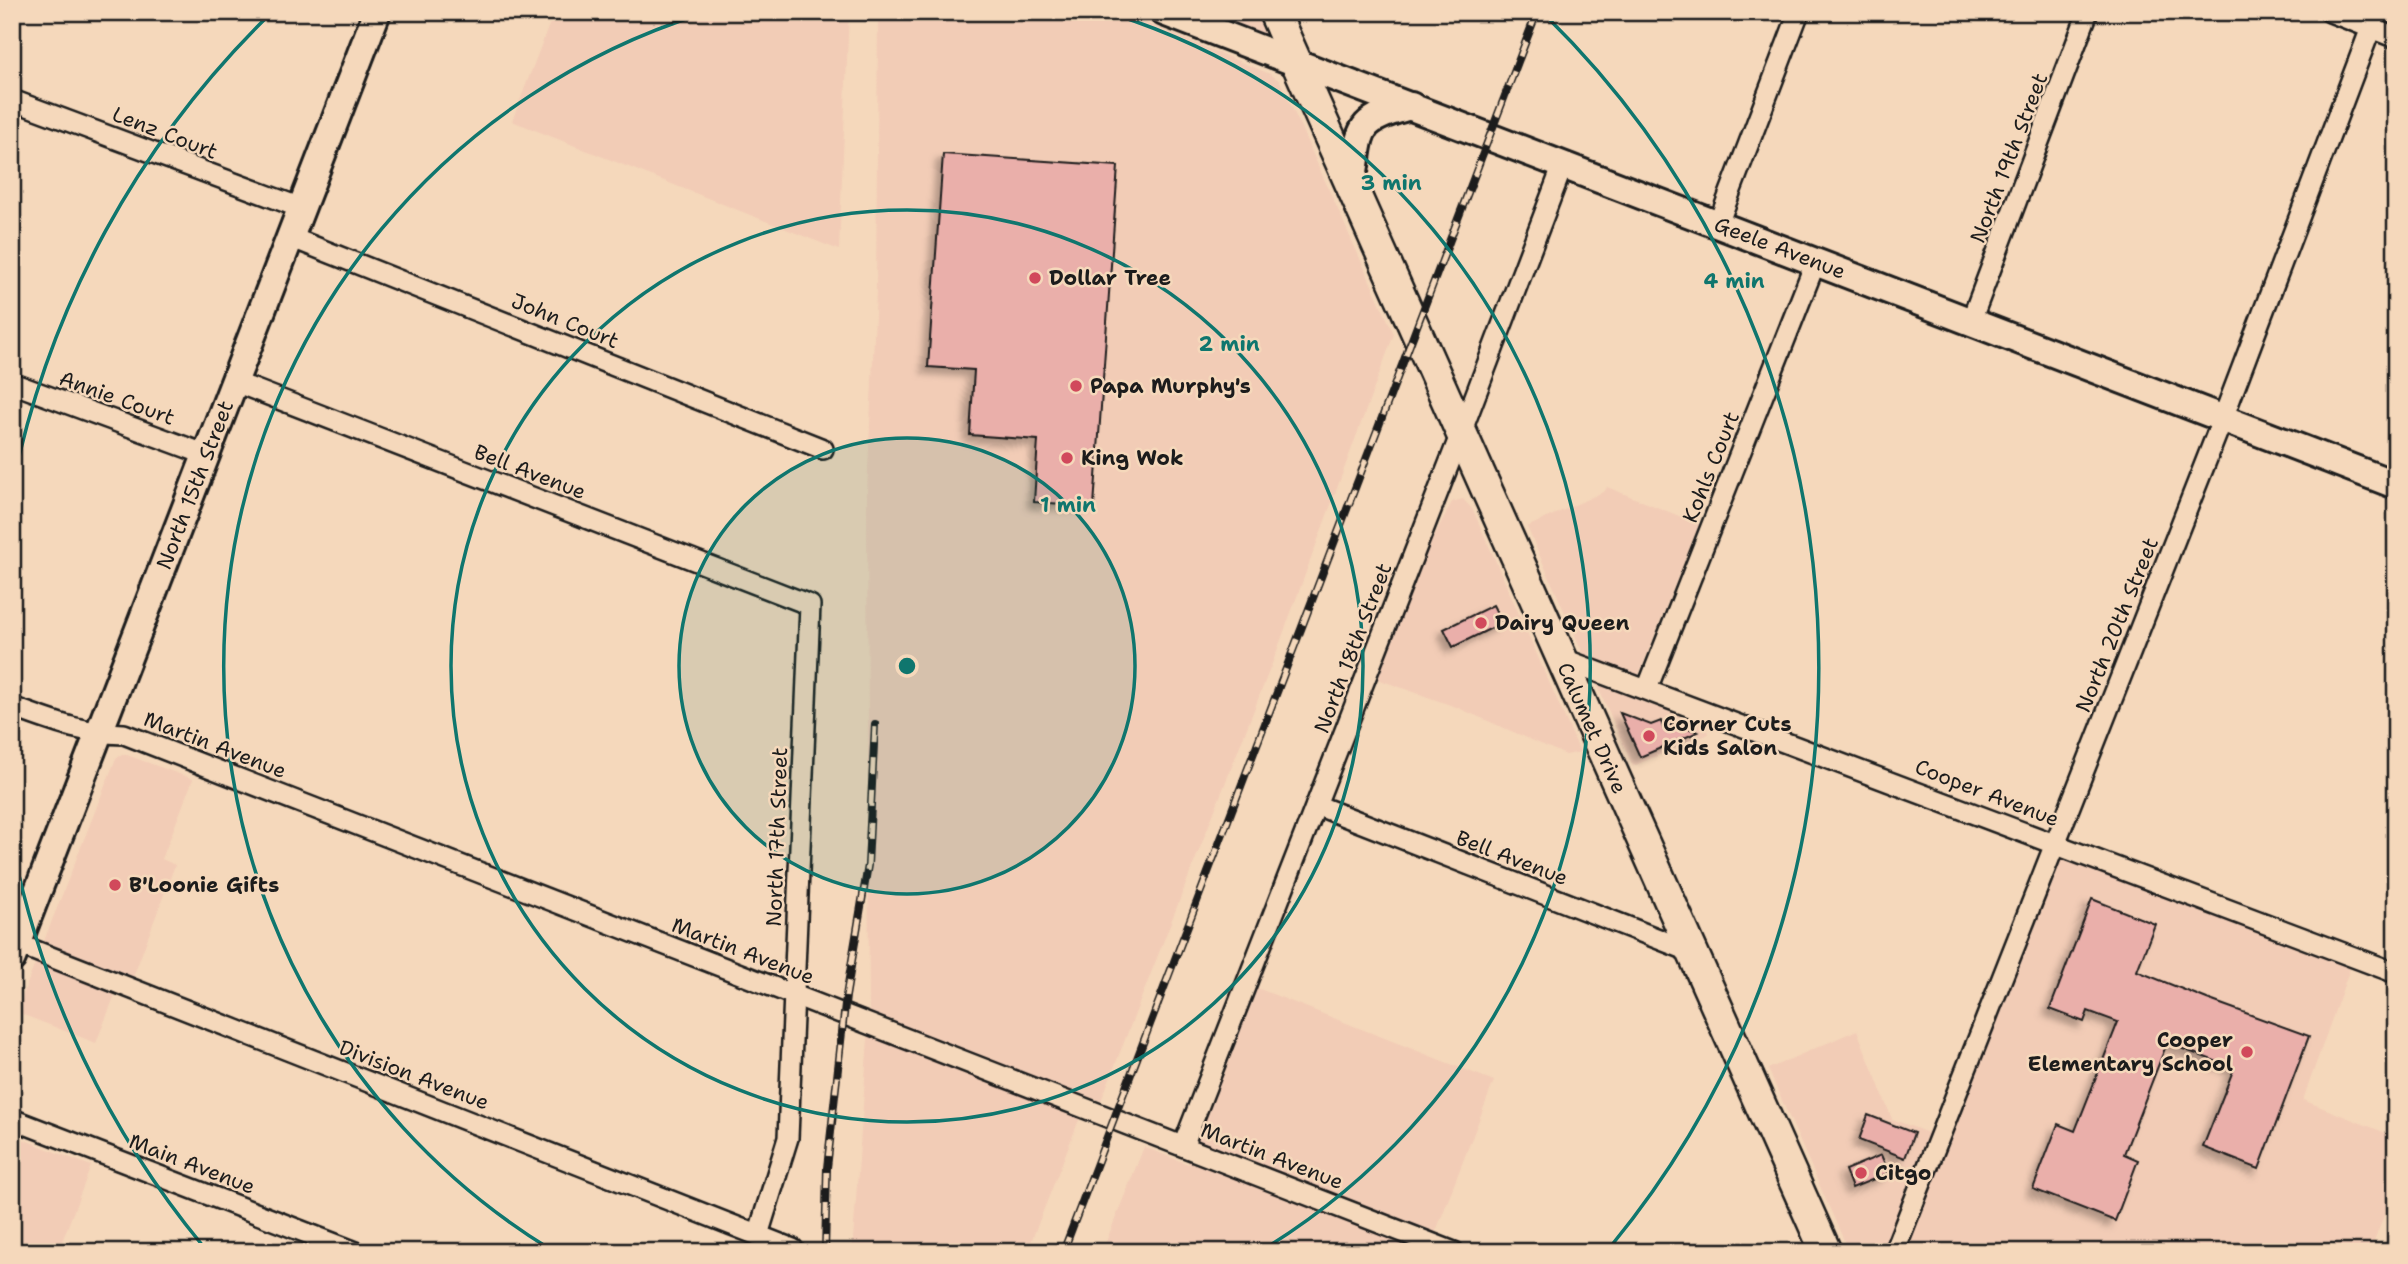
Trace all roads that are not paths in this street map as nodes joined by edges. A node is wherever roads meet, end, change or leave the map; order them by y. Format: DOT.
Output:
graph roads {
  1 [pos="1164,12"];
  2 [pos="1274,12"];
  3 [pos="1799,12"];
  4 [pos="2088,12"];
  5 [pos="2330,12"];
  6 [pos="374,13"];
  7 [pos="2374,20"];
  8 [pos="2396,38"];
  9 [pos="1297,64"];
  10 [pos="12,100"];
  11 [pos="1411,106"];
  12 [pos="1563,165"];
  13 [pos="1352,184"];
  14 [pos="301,208"];
  15 [pos="1718,224"];
  16 [pos="290,237"];
  17 [pos="1816,261"];
  18 [pos="1971,321"];
  19 [pos="12,383"];
  20 [pos="234,383"];
  21 [pos="2223,418"];
  22 [pos="1461,433"];
  23 [pos="823,449"];
  24 [pos="207,455"];
  25 [pos="2396,485"];
  26 [pos="810,605"];
  27 [pos="1561,658"];
  28 [pos="1647,690"];
  29 [pos="12,707"];
  30 [pos="99,733"];
  31 [pos="1316,805"];
  32 [pos="2056,844"];
  33 [pos="15,951"];
  34 [pos="1692,953"];
  35 [pos="2396,973"];
  36 [pos="795,996"];
  37 [pos="12,1119"];
  38 [pos="1183,1146"];
  39 [pos="758,1234"];
  40 [pos="793,1249"];
  41 [pos="356,1252"];
  42 [pos="1454,1252"];
  43 [pos="1826,1252"];
  44 [pos="1894,1252"];
  1 -- 9 [label="street, Geele Avenue"];
  2 -- 9 [label="main road, Calumet Drive"];
  3 -- 15 [label="street"];
  4 -- 18 [label="street, North 19th Street"];
  5 -- 7 [label="street"];
  6 -- 14 [label="street, North 15th Street"];
  7 -- 8 [label="street"];
  7 -- 21 [label="street, North 20th Street"];
  9 -- 11 [label="street, Geele Avenue"];
  9 -- 13 [label="main road, Calumet Drive"];
  10 -- 14 [label="street, Lenz Court"];
  11 -- 12 [label="street, Geele Avenue"];
  11 -- 13 [label="street"];
  12 -- 15 [label="street, Geele Avenue"];
  12 -- 22 [label="street, North 18th Street"];
  13 -- 22 [label="main road, Calumet Drive"];
  14 -- 16 [label="street, North 15th Street"];
  15 -- 17 [label="street, Geele Avenue"];
  16 -- 20 [label="street, North 15th Street"];
  16 -- 23 [label="street, John Court"];
  17 -- 18 [label="street, Geele Avenue"];
  17 -- 28 [label="street, Kohls Court"];
  18 -- 21 [label="street, Geele Avenue"];
  19 -- 24 [label="street, Annie Court"];
  20 -- 24 [label="street, North 15th Street"];
  20 -- 26 [label="street, Bell Avenue"];
  21 -- 25 [label="street, Geele Avenue"];
  21 -- 32 [label="street, North 20th Street"];
  22 -- 27 [label="main road, Calumet Drive"];
  22 -- 31 [label="street, North 18th Street"];
  24 -- 30 [label="street, North 15th Street"];
  26 -- 36 [label="street, North 17th Street"];
  27 -- 28 [label="street, Cooper Avenue"];
  27 -- 34 [label="main road, Calumet Drive"];
  28 -- 32 [label="street, Cooper Avenue"];
  29 -- 30 [label="street, Martin Avenue"];
  30 -- 33 [label="street, North 15th Street"];
  30 -- 36 [label="street, Martin Avenue"];
  31 -- 34 [label="street, Bell Avenue"];
  31 -- 38 [label="street, North 18th Street"];
  32 -- 35 [label="street, Cooper Avenue"];
  32 -- 44 [label="street, North 20th Street"];
  33 -- 39 [label="street, Division Avenue"];
  34 -- 43 [label="main road, Calumet Drive"];
  36 -- 38 [label="street, Martin Avenue"];
  36 -- 39 [label="street, North 17th Street"];
  37 -- 41 [label="street, Main Avenue"];
  38 -- 42 [label="street, Martin Avenue"];
  39 -- 40 [label="street, Division Avenue"];
}
